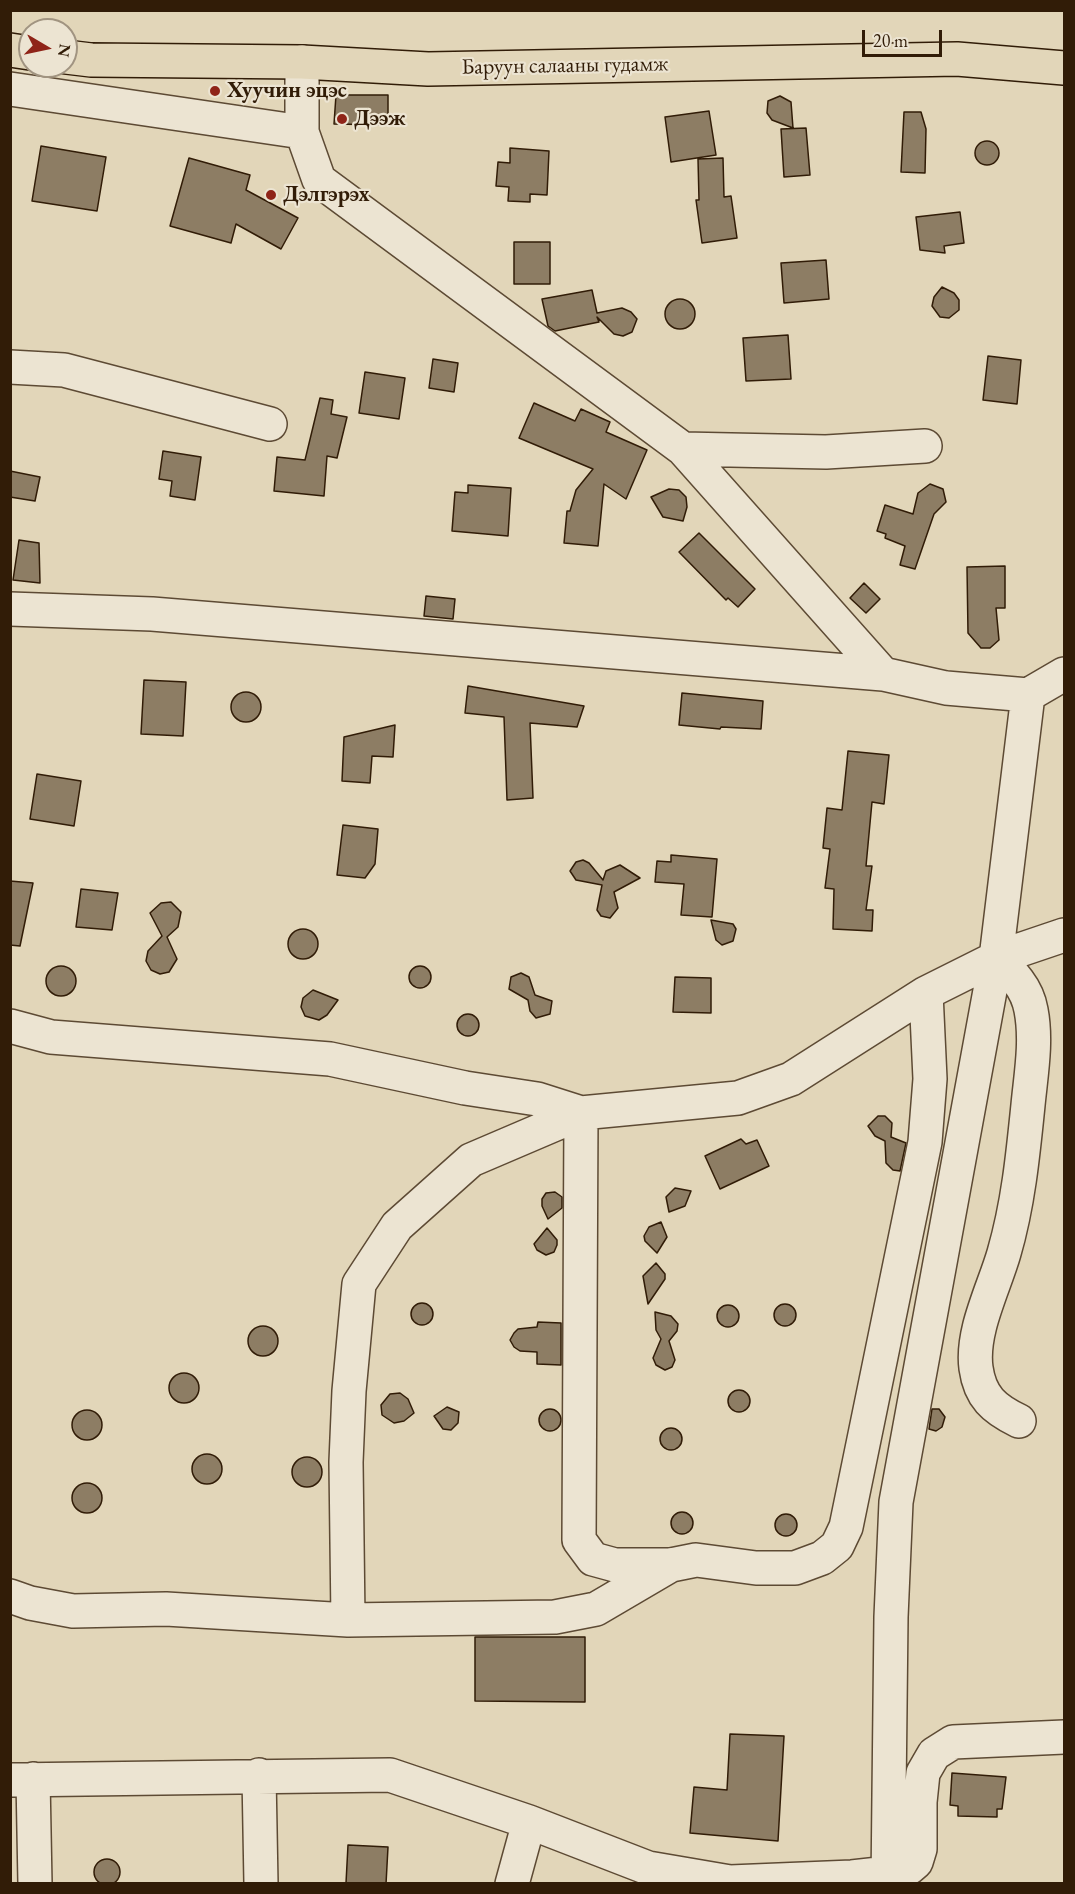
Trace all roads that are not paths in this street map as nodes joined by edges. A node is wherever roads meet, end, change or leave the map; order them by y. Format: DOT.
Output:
graph roads {
  1 [pos="78,58"];
  2 [pos="302,62"];
  3 [pos="1065,68"];
  4 [pos="10,89"];
  5 [pos="302,132"];
  6 [pos="10,367"];
  7 [pos="270,424"];
  8 [pos="925,446"];
  9 [pos="683,449"];
  10 [pos="10,609"];
  11 [pos="883,674"];
  12 [pos="1065,674"];
  13 [pos="1028,695"];
  14 [pos="1065,935"];
  15 [pos="996,958"];
  16 [pos="926,993"];
  17 [pos="10,1026"];
  18 [pos="582,1113"];
  19 [pos="1019,1422"];
  20 [pos="671,1566"];
  21 [pos="10,1596"];
  22 [pos="348,1620"];
  23 [pos="1065,1737"];
  24 [pos="259,1775"];
  25 [pos="22,1780"];
  26 [pos="529,1822"];
  27 [pos="888,1879"];
  28 [pos="730,1883"];
  29 [pos="34,1884"];
  30 [pos="261,1884"];
  31 [pos="512,1884"];
  1 -- 2 [label="main road, Баруун салааны гудамж"];
  2 -- 3 [label="main road, Баруун салааны гудамж"];
  2 -- 5 [label="street"];
  4 -- 5 [label="street"];
  5 -- 9 [label="street"];
  6 -- 7 [label="street"];
  8 -- 9 [label="street"];
  9 -- 11 [label="street"];
  10 -- 11 [label="street"];
  11 -- 13 [label="street"];
  12 -- 13 [label="street"];
  13 -- 15 [label="street"];
  14 -- 15 [label="street"];
  15 -- 16 [label="street"];
  15 -- 19 [label="street"];
  15 -- 27 [label="street"];
  16 -- 18 [label="street"];
  16 -- 20 [label="street"];
  17 -- 18 [label="street"];
  18 -- 20 [label="street"];
  18 -- 22 [label="street"];
  20 -- 22 [label="street"];
  21 -- 22 [label="street"];
  23 -- 27 [label="street"];
  24 -- 25 [label="street"];
  24 -- 26 [label="street"];
  24 -- 30 [label="street"];
  25 -- 29 [label="street"];
  26 -- 28 [label="street"];
  26 -- 31 [label="street"];
  27 -- 28 [label="street"];
}
